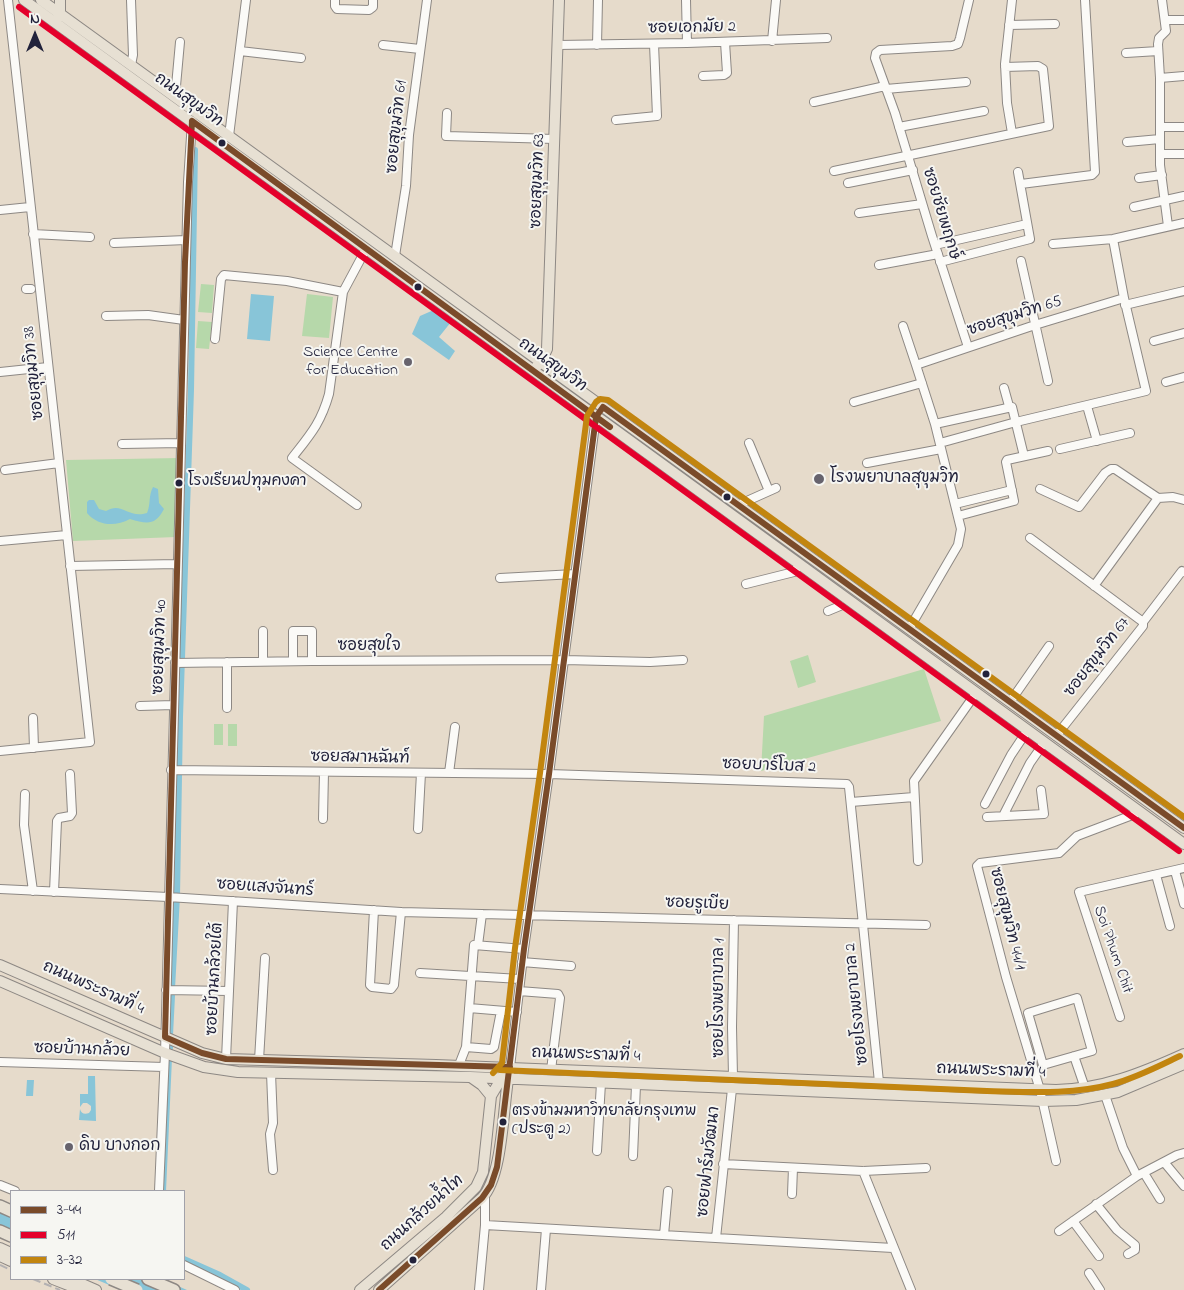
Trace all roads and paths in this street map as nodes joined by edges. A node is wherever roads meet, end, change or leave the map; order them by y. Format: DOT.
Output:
graph roads {
  1 [pos="8,0"];
  2 [pos="24,0"];
  3 [pos="41,0"];
  4 [pos="60,0"];
  5 [pos="131,0"];
  6 [pos="246,0"];
  7 [pos="335,0"];
  8 [pos="373,0"];
  9 [pos="427,0"];
  10 [pos="559,0"];
  11 [pos="598,0"];
  12 [pos="686,0"];
  13 [pos="776,0"];
  14 [pos="969,0"];
  15 [pos="1012,0"];
  16 [pos="1085,0"];
  17 [pos="1162,0"];
  18 [pos="49,7"];
  19 [pos="57,18"];
  20 [pos="1165,20"];
  21 [pos="1184,20"];
  22 [pos="1055,24"];
  23 [pos="1009,26"];
  24 [pos="827,38"];
  25 [pos="772,41"];
  26 [pos="180,42"];
  27 [pos="725,42"];
  28 [pos="687,43"];
  29 [pos="654,44"];
  30 [pos="383,45"];
  31 [pos="558,45"];
  32 [pos="597,45"];
  33 [pos="420,49"];
  34 [pos="240,51"];
  35 [pos="1158,51"];
  36 [pos="1126,53"];
  37 [pos="302,58"];
  38 [pos="131,65"];
  39 [pos="1005,67"];
  40 [pos="15,70"];
  41 [pos="6,71"];
  42 [pos="703,76"];
  43 [pos="1184,76"];
  44 [pos="1160,78"];
  45 [pos="966,82"];
  46 [pos="886,87"];
  47 [pos="175,97"];
  48 [pos="814,102"];
  49 [pos="984,111"];
  50 [pos="447,113"];
  51 [pos="194,117"];
  52 [pos="616,120"];
  53 [pos="899,127"];
  54 [pos="1160,127"];
  55 [pos="1184,127"];
  56 [pos="1012,133"];
  57 [pos="229,136"];
  58 [pos="555,139"];
  59 [pos="1160,139"];
  60 [pos="1127,142"];
  61 [pos="1160,154"];
  62 [pos="1184,154"];
  63 [pos="908,155"];
  64 [pos="913,170"];
  65 [pos="834,171"];
  66 [pos="1018,172"];
  67 [pos="1162,175"];
  68 [pos="1139,178"];
  69 [pos="848,183"];
  70 [pos="1021,184"];
  71 [pos="1184,196"];
  72 [pos="1165,200"];
  73 [pos="922,204"];
  74 [pos="1134,207"];
  75 [pos="30,208"];
  76 [pos="0,210"];
  77 [pos="859,213"];
  78 [pos="1184,223"];
  79 [pos="1027,224"];
  80 [pos="1168,226"];
  81 [pos="33,234"];
  82 [pos="90,236"];
  83 [pos="1113,239"];
  84 [pos="186,240"];
  85 [pos="114,243"];
  86 [pos="1053,244"];
  87 [pos="935,245"];
  88 [pos="366,249"];
  89 [pos="939,258"];
  90 [pos="392,261"];
  91 [pos="1021,261"];
  92 [pos="879,265"];
  93 [pos="1184,291"];
  94 [pos="343,292"];
  95 [pos="1124,301"];
  96 [pos="106,316"];
  97 [pos="184,320"];
  98 [pos="1035,325"];
  99 [pos="903,326"];
  100 [pos="1184,333"];
  101 [pos="215,339"];
  102 [pos="1154,341"];
  103 [pos="968,347"];
  104 [pos="541,362"];
  105 [pos="916,365"];
  106 [pos="48,367"];
  107 [pos="532,370"];
  108 [pos="0,372"];
  109 [pos="1184,377"];
  110 [pos="1048,381"];
  111 [pos="922,382"];
  112 [pos="1166,382"];
  113 [pos="1004,388"];
  114 [pos="854,402"];
  115 [pos="1009,406"];
  116 [pos="1087,406"];
  117 [pos="603,407"];
  118 [pos="596,417"];
  119 [pos="1016,422"];
  120 [pos="935,424"];
  121 [pos="1130,433"];
  122 [pos="1097,441"];
  123 [pos="181,443"];
  124 [pos="748,443"];
  125 [pos="122,444"];
  126 [pos="940,446"];
  127 [pos="1060,449"];
  128 [pos="1048,451"];
  129 [pos="1024,456"];
  130 [pos="58,463"];
  131 [pos="867,463"];
  132 [pos="5,470"];
  133 [pos="1040,488"];
  134 [pos="1012,490"];
  135 [pos="1158,498"];
  136 [pos="1184,500"];
  137 [pos="955,504"];
  138 [pos="357,505"];
  139 [pos="738,505"];
  140 [pos="958,516"];
  141 [pos="779,534"];
  142 [pos="66,535"];
  143 [pos="1030,538"];
  144 [pos="0,541"];
  145 [pos="771,545"];
  146 [pos="177,564"];
  147 [pos="799,565"];
  148 [pos="70,566"];
  149 [pos="1184,572"];
  150 [pos="575,574"];
  151 [pos="500,578"];
  152 [pos="746,584"];
  153 [pos="1094,586"];
  154 [pos="840,606"];
  155 [pos="828,610"];
  156 [pos="1143,622"];
  157 [pos="909,628"];
  158 [pos="263,631"];
  159 [pos="1049,646"];
  160 [pos="564,660"];
  161 [pos="683,660"];
  162 [pos="263,661"];
  163 [pos="293,661"];
  164 [pos="312,661"];
  165 [pos="227,662"];
  166 [pos="179,663"];
  167 [pos="976,693"];
  168 [pos="1010,702"];
  169 [pos="174,705"];
  170 [pos="140,706"];
  171 [pos="227,708"];
  172 [pos="33,718"];
  173 [pos="455,728"];
  174 [pos="1027,731"];
  175 [pos="1056,736"];
  176 [pos="1044,743"];
  177 [pos="34,748"];
  178 [pos="0,751"];
  179 [pos="177,770"];
  180 [pos="324,772"];
  181 [pos="421,773"];
  182 [pos="449,773"];
  183 [pos="70,774"];
  184 [pos="549,774"];
  185 [pos="1041,790"];
  186 [pos="25,794"];
  187 [pos="914,797"];
  188 [pos="851,802"];
  189 [pos="985,804"];
  190 [pos="1138,811"];
  191 [pos="1003,816"];
  192 [pos="987,817"];
  193 [pos="323,820"];
  194 [pos="1184,828"];
  195 [pos="418,829"];
  196 [pos="1184,844"];
  197 [pos="918,861"];
  198 [pos="1184,868"];
  199 [pos="1175,870"];
  200 [pos="1156,875"];
  201 [pos="0,889"];
  202 [pos="33,890"];
  203 [pos="54,892"];
  204 [pos="168,896"];
  205 [pos="233,901"];
  206 [pos="1184,904"];
  207 [pos="374,910"];
  208 [pos="401,912"];
  209 [pos="482,914"];
  210 [pos="529,916"];
  211 [pos="734,920"];
  212 [pos="864,922"];
  213 [pos="926,925"];
  214 [pos="1170,926"];
  215 [pos="478,945"];
  216 [pos="524,949"];
  217 [pos="265,958"];
  218 [pos="522,962"];
  219 [pos="0,965"];
  220 [pos="572,966"];
  221 [pos="420,973"];
  222 [pos="473,975"];
  223 [pos="520,979"];
  224 [pos="0,981"];
  225 [pos="166,990"];
  226 [pos="229,991"];
  227 [pos="519,991"];
  228 [pos="469,1008"];
  229 [pos="501,1011"];
  230 [pos="517,1012"];
  231 [pos="1120,1017"];
  232 [pos="165,1037"];
  233 [pos="466,1047"];
  234 [pos="165,1053"];
  235 [pos="1184,1054"];
  236 [pos="1074,1056"];
  237 [pos="226,1058"];
  238 [pos="259,1060"];
  239 [pos="0,1062"];
  240 [pos="1184,1064"];
  241 [pos="459,1066"];
  242 [pos="164,1067"];
  243 [pos="510,1068"];
  244 [pos="550,1070"];
  245 [pos="271,1073"];
  246 [pos="470,1077"];
  247 [pos="733,1077"];
  248 [pos="504,1079"];
  249 [pos="879,1082"];
  250 [pos="601,1083"];
  251 [pos="636,1085"];
  252 [pos="1085,1088"];
  253 [pos="732,1089"];
  254 [pos="1040,1090"];
  255 [pos="1105,1095"];
  256 [pos="491,1096"];
  257 [pos="1043,1101"];
  258 [pos="597,1151"];
  259 [pos="1184,1153"];
  260 [pos="633,1156"];
  261 [pos="1056,1161"];
  262 [pos="1164,1162"];
  263 [pos="723,1164"];
  264 [pos="793,1168"];
  265 [pos="926,1168"];
  266 [pos="273,1170"];
  267 [pos="863,1171"];
  268 [pos="1140,1174"];
  269 [pos="0,1185"];
  270 [pos="1184,1186"];
  271 [pos="476,1187"];
  272 [pos="12,1190"];
  273 [pos="159,1190"];
  274 [pos="668,1192"];
  275 [pos="792,1194"];
  276 [pos="485,1195"];
  277 [pos="1160,1200"];
  278 [pos="1096,1204"];
  279 [pos="1073,1221"];
  280 [pos="485,1225"];
  281 [pos="546,1229"];
  282 [pos="1059,1231"];
  283 [pos="664,1235"];
  284 [pos="716,1238"];
  285 [pos="893,1248"];
  286 [pos="1128,1254"];
  287 [pos="1098,1256"];
  288 [pos="185,1265"];
  289 [pos="1089,1273"];
  290 [pos="55,1280"];
  291 [pos="72,1280"];
  292 [pos="113,1280"];
  293 [pos="120,1280"];
  294 [pos="150,1280"];
  295 [pos="80,1290"];
  296 [pos="96,1290"];
  297 [pos="129,1290"];
  298 [pos="137,1290"];
  299 [pos="174,1290"];
  300 [pos="236,1290"];
  301 [pos="360,1290"];
  302 [pos="379,1290"];
  303 [pos="479,1290"];
  304 [pos="541,1290"];
  305 [pos="911,1290"];
  306 [pos="1100,1290"];
  1 -- 40 [label="street, ซอยสุขุมวิท 38"];
  2 -- 18 [label="main road, ถนนสุขุมวิท"];
  3 -- 18 [label="main road, ถนนสุขุมวิท"];
  4 -- 19 [label="main road"];
  5 -- 38 [label="street"];
  6 -- 34 [label="street"];
  7 -- 8 [label="street"];
  9 -- 33 [label="street, ซอยสุขุมวิท 61"];
  10 -- 31 [label="main road, ซอยสุขุมวิท 63"];
  11 -- 32 [label="street"];
  12 -- 28 [label="street"];
  13 -- 25 [label="street"];
  14 -- 46 [label="street"];
  15 -- 23 [label="street"];
  16 -- 70 [label="street"];
  17 -- 20 [label="street"];
  18 -- 19 [label="main road, ถนนสุขุมวิท"];
  19 -- 38 [label="main road, ถนนสุขุมวิท"];
  19 -- 51 [label="main road, ถนนสุขุมวิท"];
  20 -- 21 [label="street"];
  20 -- 35 [label="street"];
  22 -- 23 [label="street"];
  23 -- 39 [label="street"];
  24 -- 25 [label="street, ซอยเอกมัย 2"];
  25 -- 27 [label="street, ซอยเอกมัย 2"];
  26 -- 47 [label="street"];
  27 -- 28 [label="street, ซอยเอกมัย 2"];
  27 -- 42 [label="street"];
  28 -- 29 [label="street, ซอยเอกมัย 2"];
  29 -- 32 [label="street, ซอยเอกมัย 2"];
  29 -- 52 [label="street"];
  30 -- 33 [label="street"];
  31 -- 32 [label="street, ซอยเอกมัย 2"];
  31 -- 58 [label="main road, ซอยสุขุมวิท 63"];
  33 -- 90 [label="street, ซอยสุขุมวิท 61"];
  34 -- 37 [label="street"];
  34 -- 57 [label="street"];
  35 -- 36 [label="street"];
  35 -- 44 [label="street"];
  38 -- 47 [label="main road, ถนนสุขุมวิท"];
  39 -- 56 [label="street"];
  39 -- 56 [label="street"];
  40 -- 41 [label="street"];
  40 -- 75 [label="street, ซอยสุขุมวิท 38"];
  43 -- 44 [label="street"];
  44 -- 54 [label="street"];
  45 -- 46 [label="street"];
  46 -- 48 [label="street"];
  46 -- 53 [label="street, ซอยชัยพฤกษ์"];
  47 -- 51 [label="main road, ถนนสุขุมวิท"];
  49 -- 53 [label="street"];
  50 -- 58 [label="street"];
  51 -- 57 [label="main road, ถนนสุขุมวิท"];
  51 -- 84 [label="street, ซอยสุขุมวิท 40"];
  51 -- 88 [label="main road, ถนนสุขุมวิท"];
  53 -- 63 [label="street, ซอยชัยพฤกษ์"];
  54 -- 55 [label="street"];
  54 -- 59 [label="street"];
  56 -- 63 [label="street"];
  57 -- 90 [label="main road, ถนนสุขุมวิท"];
  58 -- 104 [label="main road, ซอยสุขุมวิท 63"];
  59 -- 60 [label="street"];
  59 -- 61 [label="street"];
  61 -- 62 [label="street"];
  61 -- 67 [label="street"];
  63 -- 64 [label="street, ซอยชัยพฤกษ์"];
  63 -- 65 [label="street"];
  64 -- 69 [label="street"];
  64 -- 73 [label="street, ซอยชัยพฤกษ์"];
  66 -- 70 [label="street"];
  67 -- 68 [label="street"];
  67 -- 72 [label="street"];
  70 -- 79 [label="street"];
  71 -- 72 [label="street"];
  72 -- 74 [label="street"];
  72 -- 80 [label="street"];
  73 -- 77 [label="street"];
  73 -- 87 [label="street, ซอยชัยพฤกษ์"];
  75 -- 76 [label="street"];
  75 -- 81 [label="street, ซอยสุขุมวิท 38"];
  78 -- 80 [label="street"];
  79 -- 87 [label="street"];
  79 -- 89 [label="street"];
  80 -- 83 [label="street"];
  81 -- 82 [label="street"];
  81 -- 106 [label="street, ซอยสุขุมวิท 38"];
  83 -- 86 [label="street"];
  83 -- 95 [label="street"];
  84 -- 85 [label="street"];
  84 -- 97 [label="street, ซอยสุขุมวิท 40"];
  87 -- 89 [label="street, ซอยชัยพฤกษ์"];
  88 -- 90 [label="main road, ถนนสุขุมวิท"];
  88 -- 94 [label="street"];
  89 -- 92 [label="street"];
  89 -- 103 [label="street, ซอยชัยพฤกษ์"];
  90 -- 104 [label="main road, ถนนสุขุมวิท"];
  90 -- 107 [label="main road, ถนนสุขุมวิท"];
  91 -- 98 [label="street"];
  93 -- 95 [label="street, ซอยสุขุมวิท 65"];
  94 -- 101 [label="street"];
  94 -- 138 [label="street"];
  95 -- 98 [label="street, ซอยสุขุมวิท 65"];
  95 -- 116 [label="street"];
  96 -- 97 [label="street"];
  97 -- 123 [label="street, ซอยสุขุมวิท 40"];
  98 -- 103 [label="street, ซอยสุขุมวิท 65"];
  98 -- 110 [label="street"];
  99 -- 105 [label="street"];
  100 -- 102 [label="street"];
  103 -- 105 [label="street, ซอยสุขุมวิท 65"];
  104 -- 107 [label="main road"];
  104 -- 117 [label="main road, ถนนสุขุมวิท"];
  105 -- 111 [label="street"];
  106 -- 108 [label="street"];
  106 -- 130 [label="street, ซอยสุขุมวิท 38"];
  107 -- 118 [label="main road, ถนนสุขุมวิท"];
  109 -- 112 [label="street"];
  111 -- 114 [label="street"];
  111 -- 120 [label="street"];
  113 -- 115 [label="street"];
  115 -- 119 [label="street"];
  115 -- 120 [label="street"];
  116 -- 119 [label="street"];
  116 -- 122 [label="street"];
  117 -- 118 [label="main road"];
  117 -- 139 [label="main road, ถนนสุขุมวิท"];
  118 -- 145 [label="main road, ถนนสุขุมวิท"];
  118 -- 150 [label="street"];
  119 -- 126 [label="street"];
  119 -- 129 [label="street"];
  120 -- 126 [label="street"];
  121 -- 122 [label="street"];
  122 -- 127 [label="street"];
  123 -- 125 [label="street"];
  123 -- 146 [label="street, ซอยสุขุมวิท 40"];
  124 -- 139 [label="street"];
  126 -- 131 [label="street"];
  126 -- 137 [label="street"];
  128 -- 129 [label="street"];
  129 -- 134 [label="street"];
  130 -- 132 [label="street"];
  130 -- 142 [label="street, ซอยสุขุมวิท 38"];
  133 -- 135 [label="street"];
  134 -- 137 [label="street"];
  134 -- 140 [label="street"];
  135 -- 136 [label="street"];
  135 -- 153 [label="street"];
  137 -- 140 [label="street"];
  139 -- 141 [label="main road, ถนนสุขุมวิท"];
  140 -- 157 [label="street"];
  141 -- 145 [label="main road"];
  141 -- 157 [label="main road, ถนนสุขุมวิท"];
  142 -- 144 [label="street"];
  142 -- 148 [label="street, ซอยสุขุมวิท 38"];
  143 -- 153 [label="street, ซอยสุขุมวิท 67"];
  145 -- 147 [label="main road, ถนนสุขุมวิท"];
  146 -- 148 [label="street"];
  146 -- 166 [label="street, ซอยสุขุมวิท 40"];
  147 -- 152 [label="street"];
  147 -- 167 [label="main road, ถนนสุขุมวิท"];
  148 -- 177 [label="street, ซอยสุขุมวิท 38"];
  149 -- 156 [label="street"];
  150 -- 151 [label="street"];
  150 -- 160 [label="street"];
  153 -- 156 [label="street, ซอยสุขุมวิท 67"];
  154 -- 155 [label="street"];
  156 -- 175 [label="street, ซอยสุขุมวิท 67"];
  157 -- 168 [label="main road, ถนนสุขุมวิท"];
  158 -- 162 [label="street"];
  159 -- 168 [label="street"];
  160 -- 161 [label="street, ซอยสุขใจ"];
  160 -- 164 [label="street, ซอยสุขใจ"];
  160 -- 184 [label="street"];
  162 -- 163 [label="street, ซอยสุขใจ"];
  162 -- 165 [label="street, ซอยสุขใจ"];
  163 -- 164 [label="street, ซอยสุขใจ"];
  163 -- 164 [label="street"];
  165 -- 166 [label="street, ซอยสุขใจ"];
  165 -- 171 [label="street"];
  166 -- 169 [label="street, ซอยสุขุมวิท 40"];
  167 -- 174 [label="main road, ถนนสุขุมวิท"];
  167 -- 187 [label="street"];
  168 -- 175 [label="main road, ถนนสุขุมวิท"];
  169 -- 170 [label="street"];
  169 -- 179 [label="street, ซอยสุขุมวิท 40"];
  172 -- 177 [label="street"];
  173 -- 182 [label="street"];
  174 -- 176 [label="main road, ถนนสุขุมวิท"];
  174 -- 189 [label="street"];
  175 -- 176 [label="main road"];
  175 -- 194 [label="main road, ถนนสุขุมวิท"];
  176 -- 190 [label="main road, ถนนสุขุมวิท"];
  176 -- 191 [label="street"];
  177 -- 178 [label="street"];
  179 -- 180 [label="street, ซอยสมานฉันท์"];
  179 -- 204 [label="street, ซอยสุขุมวิท 40"];
  180 -- 181 [label="street, ซอยสมานฉันท์"];
  180 -- 193 [label="street"];
  181 -- 182 [label="street, ซอยสมานฉันท์"];
  181 -- 195 [label="street"];
  182 -- 184 [label="street, ซอยสมานฉันท์"];
  183 -- 203 [label="street"];
  184 -- 188 [label="street, ซอยบาร์โบส 2"];
  184 -- 210 [label="street"];
  185 -- 191 [label="street"];
  186 -- 202 [label="street"];
  187 -- 188 [label="street"];
  187 -- 197 [label="street"];
  188 -- 212 [label="street, ซอยบาร์โบส 2"];
  190 -- 196 [label="main road, ถนนสุขุมวิท"];
  190 -- 254 [label="street, ซอยสุขุมวิท 44/1"];
  191 -- 192 [label="street"];
  198 -- 199 [label="street"];
  199 -- 200 [label="street"];
  199 -- 206 [label="street"];
  200 -- 214 [label="street"];
  200 -- 231 [label="street, Soi Phum Chit"];
  201 -- 202 [label="street, ซอยแสงจันทร์"];
  202 -- 203 [label="street, ซอยแสงจันทร์"];
  203 -- 204 [label="street, ซอยแสงจันทร์"];
  204 -- 205 [label="street, ซอยแสงจันทร์"];
  204 -- 225 [label="street, ซอยสุขุมวิท 40"];
  205 -- 207 [label="street, ซอยแสงจันทร์"];
  205 -- 226 [label="street, ซอยบ้านกล้วยใต้"];
  207 -- 208 [label="street, ซอยแสงจันทร์"];
  207 -- 208 [label="street"];
  208 -- 209 [label="street, ซอยแสงจันทร์"];
  209 -- 210 [label="street, ซอยแสงจันทร์"];
  209 -- 215 [label="street"];
  210 -- 211 [label="street, ซอยรูเบีย"];
  210 -- 216 [label="street"];
  211 -- 212 [label="street, ซอยรูเบีย"];
  211 -- 247 [label="street, ซอยโรงพยาบาล 1"];
  212 -- 213 [label="street, ซอยรูเบีย"];
  212 -- 249 [label="street, ซอยโรงพยาบาล 2"];
  215 -- 216 [label="street"];
  215 -- 222 [label="street"];
  216 -- 218 [label="street"];
  217 -- 238 [label="street"];
  218 -- 220 [label="street"];
  218 -- 223 [label="street"];
  219 -- 232 [label="main road, ถนนพระรามที่ 4"];
  221 -- 222 [label="street"];
  222 -- 223 [label="street"];
  222 -- 228 [label="street"];
  223 -- 227 [label="street"];
  224 -- 234 [label="main road, ถนนพระรามที่ 4"];
  225 -- 226 [label="street"];
  225 -- 232 [label="street, ซอยสุขุมวิท 40"];
  226 -- 237 [label="street, ซอยบ้านกล้วยใต้"];
  227 -- 230 [label="street"];
  227 -- 244 [label="street"];
  228 -- 229 [label="street"];
  228 -- 233 [label="street"];
  229 -- 230 [label="street"];
  229 -- 233 [label="street"];
  230 -- 243 [label="street"];
  232 -- 234 [label="street, ซอยสุขุมวิท 40"];
  232 -- 237 [label="main road, ถนนพระรามที่ 4"];
  233 -- 241 [label="street"];
  234 -- 242 [label="street, ซอยสุขุมวิท 40"];
  234 -- 245 [label="main road, ถนนพระรามที่ 4"];
  235 -- 252 [label="main road, ถนนพระรามที่ 4"];
  236 -- 236 [label="street"];
  236 -- 252 [label="street"];
  237 -- 238 [label="main road, ถนนพระรามที่ 4"];
  238 -- 241 [label="main road, ถนนพระรามที่ 4"];
  239 -- 242 [label="street, ซอยบ้านกล้วย"];
  240 -- 255 [label="main road, ถนนพระรามที่ 4"];
  241 -- 243 [label="main road, ถนนพระรามที่ 4"];
  242 -- 273 [label="street, ซอยสุขุมวิท 40"];
  243 -- 244 [label="main road, ถนนพระรามที่ 4"];
  243 -- 248 [label="main road, ถนนกล้วยน้ำไท"];
  244 -- 247 [label="main road, ถนนพระรามที่ 4"];
  245 -- 246 [label="main road, ถนนพระรามที่ 4"];
  245 -- 266 [label="street"];
  246 -- 248 [label="main road, ถนนพระรามที่ 4"];
  246 -- 256 [label="main road"];
  247 -- 249 [label="main road, ถนนพระรามที่ 4"];
  247 -- 253 [label="main road"];
  248 -- 250 [label="main road, ถนนพระรามที่ 4"];
  248 -- 256 [label="main road, ถนนกล้วยน้ำไท"];
  248 -- 276 [label="main road, ถนนกล้วยน้ำไท"];
  249 -- 254 [label="main road, ถนนพระรามที่ 4"];
  250 -- 251 [label="main road, ถนนพระรามที่ 4"];
  250 -- 258 [label="street"];
  251 -- 253 [label="main road, ถนนพระรามที่ 4"];
  251 -- 260 [label="street"];
  252 -- 254 [label="main road, ถนนพระรามที่ 4"];
  253 -- 257 [label="main road, ถนนพระรามที่ 4"];
  253 -- 263 [label="street, ซอยฟาร์มวัฒนา"];
  254 -- 257 [label="street"];
  255 -- 257 [label="main road, ถนนพระรามที่ 4"];
  255 -- 268 [label="street"];
  256 -- 271 [label="main road, ถนนกล้วยน้ำไท"];
  257 -- 261 [label="street"];
  259 -- 262 [label="street"];
  262 -- 268 [label="street"];
  262 -- 270 [label="street"];
  263 -- 264 [label="street"];
  263 -- 284 [label="street, ซอยฟาร์มวัฒนา"];
  264 -- 267 [label="street"];
  264 -- 275 [label="street"];
  265 -- 267 [label="street"];
  267 -- 285 [label="street"];
  268 -- 277 [label="street"];
  268 -- 278 [label="street"];
  269 -- 272 [label="street"];
  271 -- 276 [label="main road"];
  271 -- 301 [label="main road, ถนนกล้วยน้ำไท"];
  274 -- 283 [label="street"];
  276 -- 280 [label="street"];
  276 -- 302 [label="main road, ถนนกล้วยน้ำไท"];
  278 -- 279 [label="street"];
  278 -- 286 [label="street"];
  279 -- 282 [label="street"];
  279 -- 287 [label="street"];
  280 -- 281 [label="street"];
  280 -- 303 [label="street"];
  281 -- 283 [label="street"];
  281 -- 304 [label="street"];
  283 -- 284 [label="street"];
  284 -- 285 [label="street"];
  285 -- 305 [label="street"];
  288 -- 300 [label="street"];
  289 -- 306 [label="street"];
  290 -- 295 [label="main road"];
  291 -- 296 [label="main road"];
  292 -- 298 [label="highway, bridge"];
  293 -- 297 [label="highway"];
  294 -- 299 [label="highway"];
}
